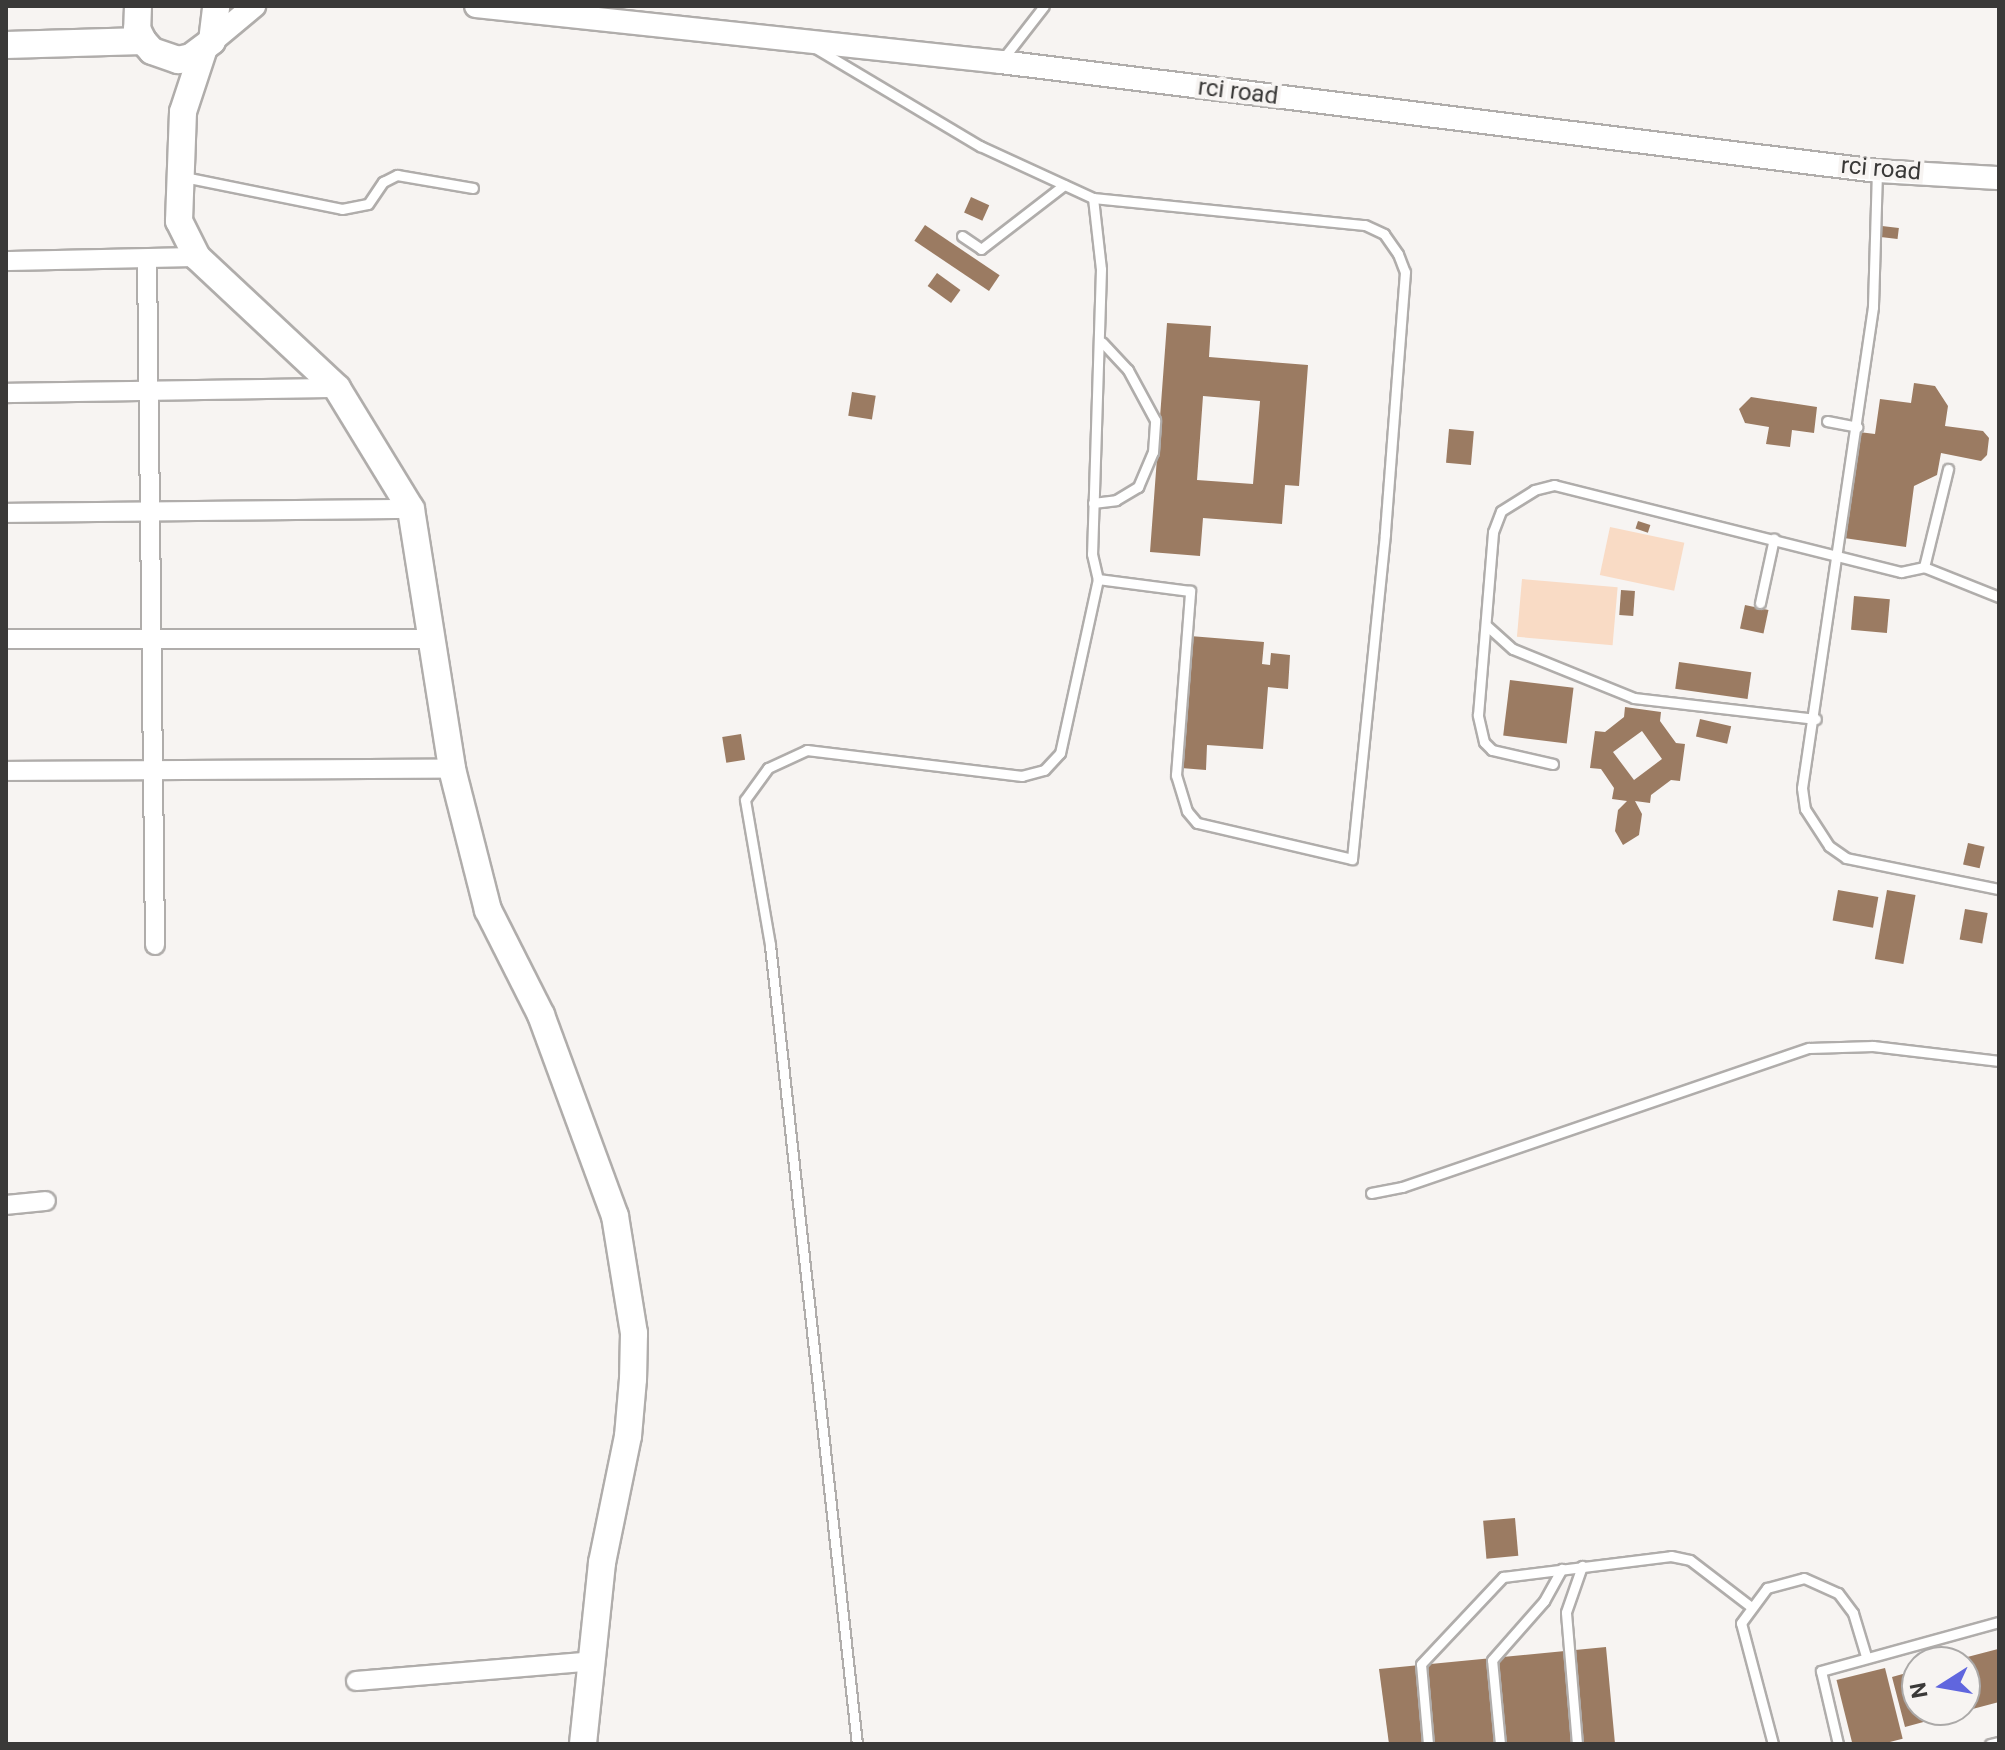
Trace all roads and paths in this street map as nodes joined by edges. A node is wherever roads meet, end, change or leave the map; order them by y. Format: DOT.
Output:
graph roads {
  1 [pos="138,6"];
  2 [pos="216,6"];
  3 [pos="254,6"];
  4 [pos="476,6"];
  5 [pos="1044,6"];
  6 [pos="143,41"];
  7 [pos="804,41"];
  8 [pos="6,45"];
  9 [pos="207,46"];
  10 [pos="164,58"];
  11 [pos="1001,62"];
  12 [pos="183,112"];
  13 [pos="1877,171"];
  14 [pos="182,177"];
  15 [pos="1999,178"];
  16 [pos="1064,185"];
  17 [pos="473,188"];
  18 [pos="1093,198"];
  19 [pos="962,236"];
  20 [pos="197,257"];
  21 [pos="147,259"];
  22 [pos="6,261"];
  23 [pos="1102,342"];
  24 [pos="337,388"];
  25 [pos="150,390"];
  26 [pos="6,393"];
  27 [pos="1827,421"];
  28 [pos="1857,427"];
  29 [pos="1948,469"];
  30 [pos="1093,503"];
  31 [pos="411,509"];
  32 [pos="151,510"];
  33 [pos="6,513"];
  34 [pos="1774,538"];
  35 [pos="1834,556"];
  36 [pos="1924,567"];
  37 [pos="1098,579"];
  38 [pos="1999,597"];
  39 [pos="1760,603"];
  40 [pos="1486,625"];
  41 [pos="154,638"];
  42 [pos="6,639"];
  43 [pos="433,639"];
  44 [pos="1816,719"];
  45 [pos="1553,764"];
  46 [pos="153,768"];
  47 [pos="452,769"];
  48 [pos="6,771"];
  49 [pos="1999,889"];
  50 [pos="155,945"];
  51 [pos="1999,1061"];
  52 [pos="1371,1193"];
  53 [pos="46,1201"];
  54 [pos="6,1205"];
  55 [pos="1582,1566"];
  56 [pos="1562,1569"];
  57 [pos="1750,1606"];
  58 [pos="1999,1622"];
  59 [pos="1866,1656"];
  60 [pos="592,1661"];
  61 [pos="356,1681"];
  62 [pos="1999,1742"];
  63 [pos="583,1744"];
  64 [pos="857,1744"];
  65 [pos="1428,1744"];
  66 [pos="1500,1744"];
  67 [pos="1577,1744"];
  68 [pos="1773,1744"];
  69 [pos="1838,1744"];
  70 [pos="1990,1744"];
  1 -- 6 [label="main road"];
  2 -- 9 [label="main road"];
  3 -- 9 [label="street"];
  4 -- 7 [label="street, rci road"];
  5 -- 11 [label="lane"];
  6 -- 8 [label="main road"];
  6 -- 10 [label="main road"];
  7 -- 11 [label="street, rci road"];
  7 -- 16 [label="lane"];
  9 -- 10 [label="main road"];
  9 -- 12 [label="main road"];
  10 -- 12 [label="main road"];
  11 -- 13 [label="street, rci road"];
  12 -- 14 [label="main road"];
  13 -- 15 [label="street, rci road"];
  13 -- 28 [label="lane"];
  14 -- 17 [label="lane"];
  14 -- 20 [label="main road"];
  16 -- 18 [label="lane"];
  16 -- 19 [label="lane"];
  18 -- 23 [label="lane"];
  18 -- 37 [label="lane"];
  20 -- 21 [label="street"];
  20 -- 24 [label="main road"];
  21 -- 22 [label="street"];
  21 -- 25 [label="street"];
  23 -- 30 [label="lane"];
  23 -- 30 [label="lane"];
  24 -- 25 [label="street"];
  24 -- 31 [label="main road"];
  25 -- 26 [label="street"];
  25 -- 32 [label="street"];
  27 -- 28 [label="lane"];
  28 -- 35 [label="lane"];
  29 -- 36 [label="lane"];
  30 -- 37 [label="lane"];
  31 -- 32 [label="street"];
  31 -- 43 [label="main road"];
  32 -- 33 [label="street"];
  32 -- 41 [label="street"];
  34 -- 35 [label="lane"];
  34 -- 39 [label="lane"];
  34 -- 40 [label="lane"];
  35 -- 36 [label="lane"];
  35 -- 44 [label="lane"];
  36 -- 38 [label="lane"];
  37 -- 64 [label="lane"];
  40 -- 44 [label="lane"];
  40 -- 45 [label="lane"];
  41 -- 42 [label="street"];
  41 -- 43 [label="street"];
  41 -- 46 [label="street"];
  43 -- 47 [label="main road"];
  44 -- 49 [label="lane"];
  46 -- 47 [label="street"];
  46 -- 48 [label="street"];
  46 -- 50 [label="street"];
  47 -- 60 [label="main road"];
  51 -- 52 [label="lane"];
  53 -- 54 [label="street"];
  55 -- 56 [label="lane"];
  55 -- 57 [label="lane"];
  55 -- 67 [label="lane"];
  56 -- 65 [label="lane"];
  56 -- 66 [label="lane"];
  57 -- 59 [label="lane"];
  57 -- 68 [label="lane"];
  58 -- 59 [label="lane"];
  59 -- 69 [label="lane"];
  60 -- 61 [label="street"];
  60 -- 63 [label="main road"];
  62 -- 70 [label="lane"];
}
